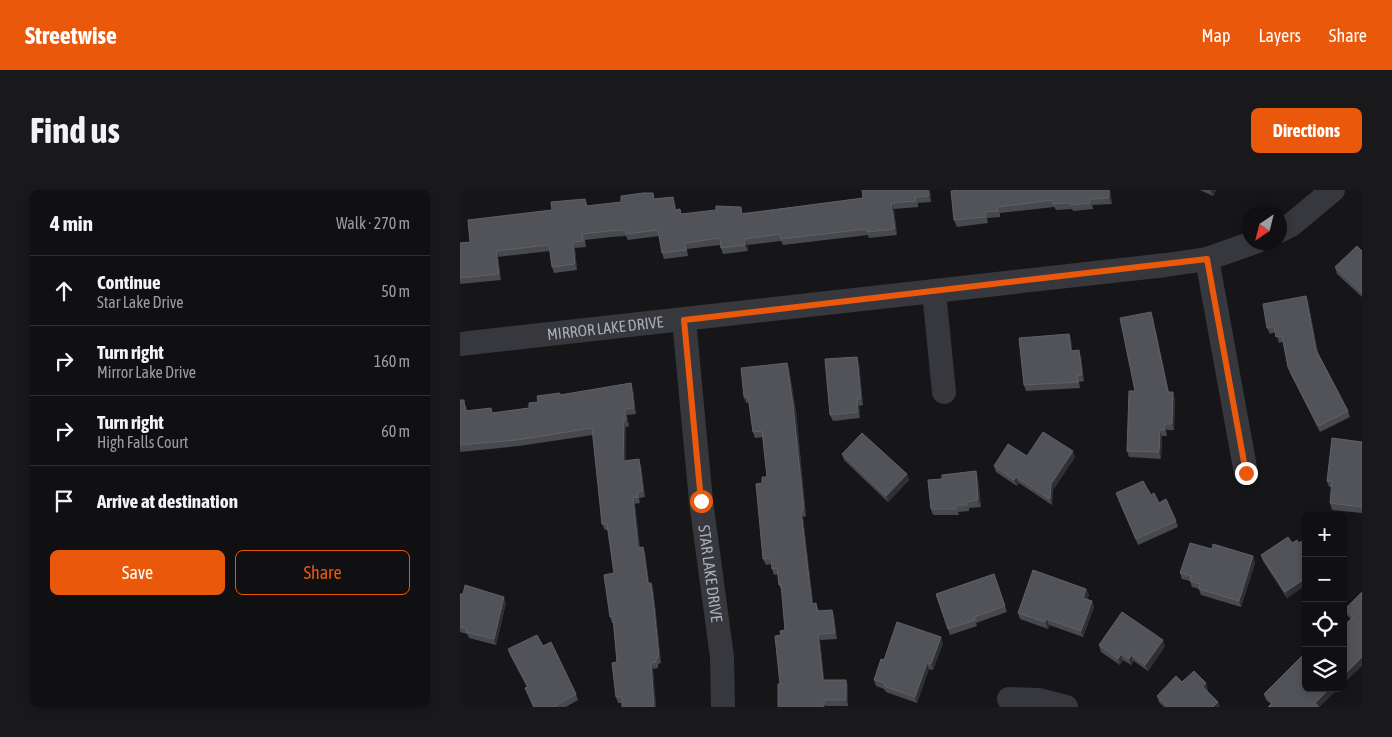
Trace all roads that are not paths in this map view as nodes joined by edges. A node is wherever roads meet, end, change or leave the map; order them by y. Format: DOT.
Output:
graph roads {
  1 [pos="1333,190"];
  2 [pos="1287,227"];
  3 [pos="1242,247"];
  4 [pos="1207,259"];
  5 [pos="934,292"];
  6 [pos="684,320"];
  7 [pos="460,344"];
  8 [pos="944,392"];
  9 [pos="1246,473"];
  10 [pos="1009,700"];
  11 [pos="723,707"];
  12 [pos="1066,707"];
  1 -- 2 [label="street"];
  3 -- 4 [label="street, MIRROR LAKE DRIVE"];
  4 -- 5 [label="street, MIRROR LAKE DRIVE"];
  4 -- 9 [label="street"];
  5 -- 6 [label="street, MIRROR LAKE DRIVE"];
  5 -- 8 [label="street"];
  6 -- 7 [label="street, MIRROR LAKE DRIVE"];
  6 -- 11 [label="street, STAR LAKE DRIVE"];
  10 -- 12 [label="street"];
}
